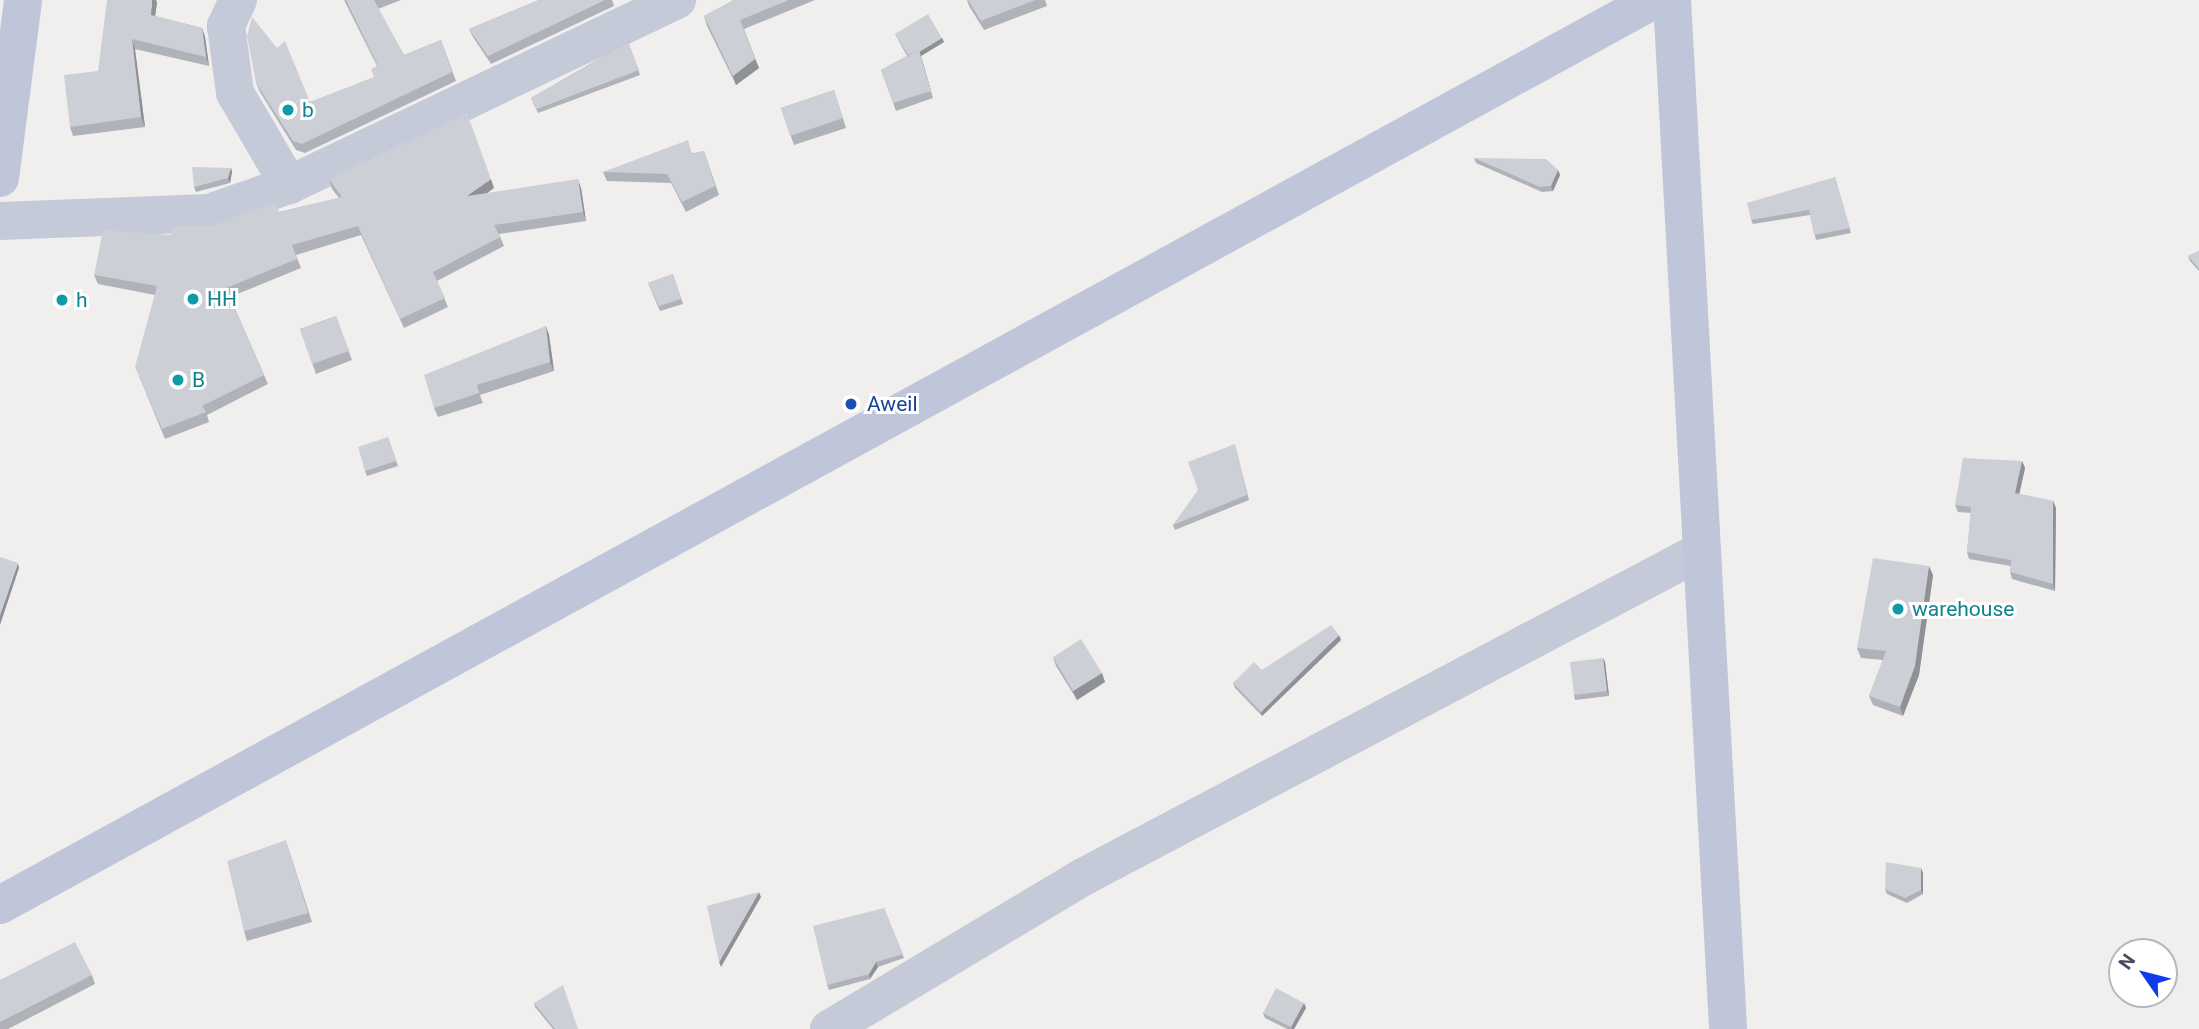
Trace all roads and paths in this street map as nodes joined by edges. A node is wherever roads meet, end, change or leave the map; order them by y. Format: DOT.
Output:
graph roads {
  1 [pos="23,0"];
  2 [pos="238,0"];
  3 [pos="677,0"];
  4 [pos="1654,0"];
  5 [pos="1672,0"];
  6 [pos="0,178"];
  7 [pos="289,185"];
  8 [pos="0,220"];
  9 [pos="1701,551"];
  10 [pos="0,905"];
  11 [pos="829,1029"];
  12 [pos="1728,1029"];
  1 -- 6 [label="street"];
  2 -- 7 [label="street"];
  3 -- 7 [label="street"];
  4 -- 10 [label="street"];
  5 -- 9 [label="street"];
  7 -- 8 [label="street"];
  9 -- 11 [label="street"];
  9 -- 12 [label="street"];
}
